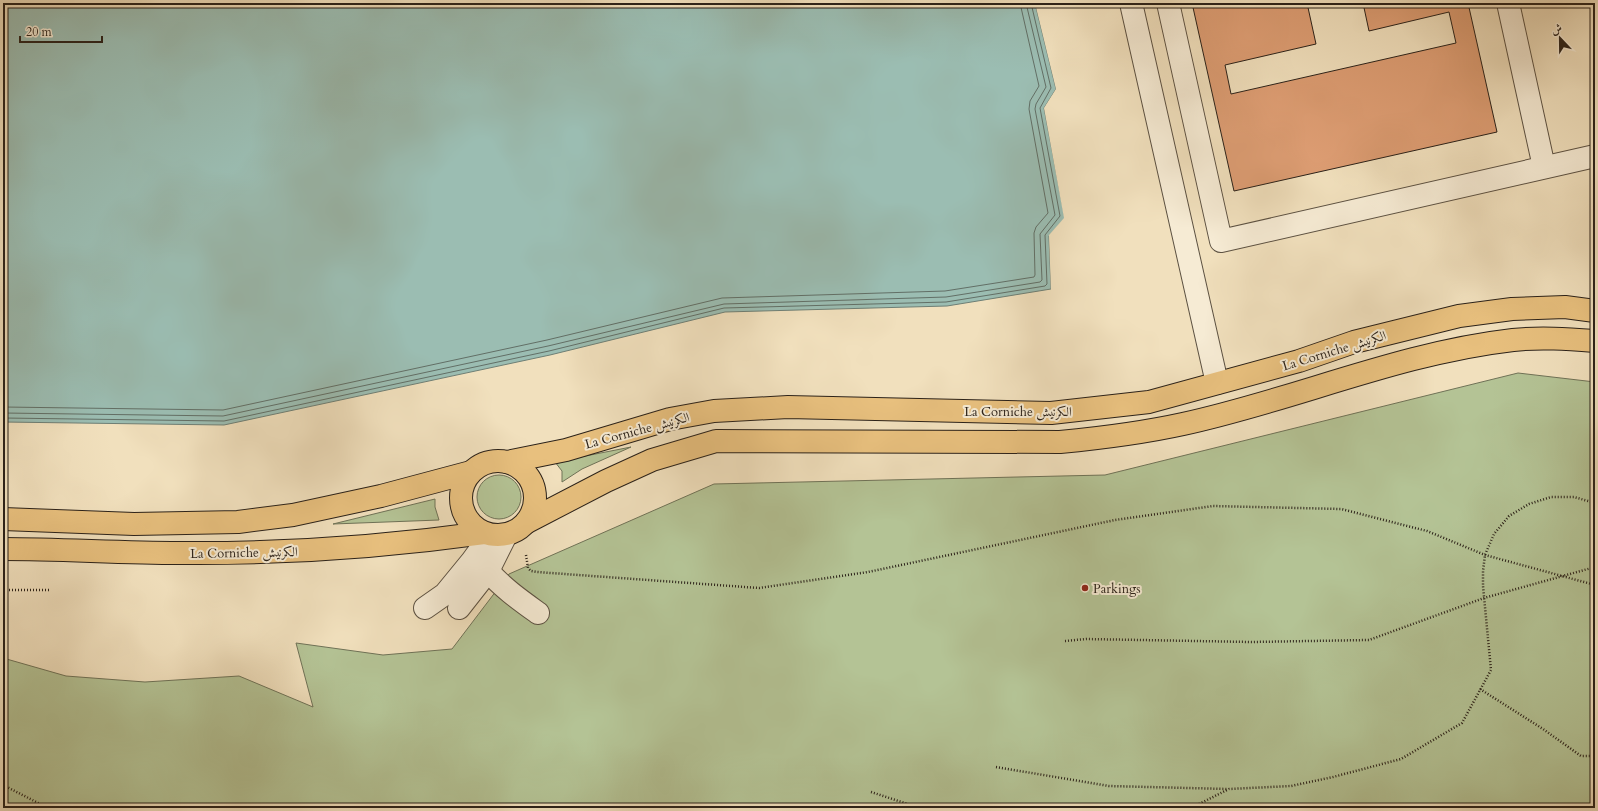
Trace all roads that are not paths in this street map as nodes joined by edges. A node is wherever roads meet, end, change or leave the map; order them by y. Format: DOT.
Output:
graph roads {
  1 [pos="1131,3"];
  2 [pos="1168,3"];
  3 [pos="1508,3"];
  4 [pos="1595,156"];
  5 [pos="1544,167"];
  6 [pos="1595,310"];
  7 [pos="1595,341"];
  8 [pos="1217,383"];
  9 [pos="507,462"];
  10 [pos="471,472"];
  11 [pos="3,520"];
  12 [pos="527,522"];
  13 [pos="494,534"];
  14 [pos="3,549"];
  15 [pos="488,571"];
  16 [pos="425,608"];
  17 [pos="460,608"];
  18 [pos="538,613"];
  1 -- 8 [label="lane"];
  2 -- 5 [label="lane"];
  3 -- 5 [label="lane"];
  4 -- 5 [label="lane"];
  6 -- 8 [label="main road, La Corniche الكرنيش"];
  7 -- 12 [label="main road"];
  8 -- 9 [label="main road, La Corniche الكرنيش"];
  9 -- 10 [label="main road"];
  9 -- 12 [label="main road"];
  10 -- 11 [label="main road"];
  10 -- 13 [label="main road"];
  12 -- 13 [label="main road"];
  13 -- 14 [label="main road, La Corniche الكرنيش"];
  13 -- 15 [label="lane"];
  13 -- 16 [label="lane"];
  15 -- 17 [label="lane"];
  15 -- 18 [label="lane"];
}
